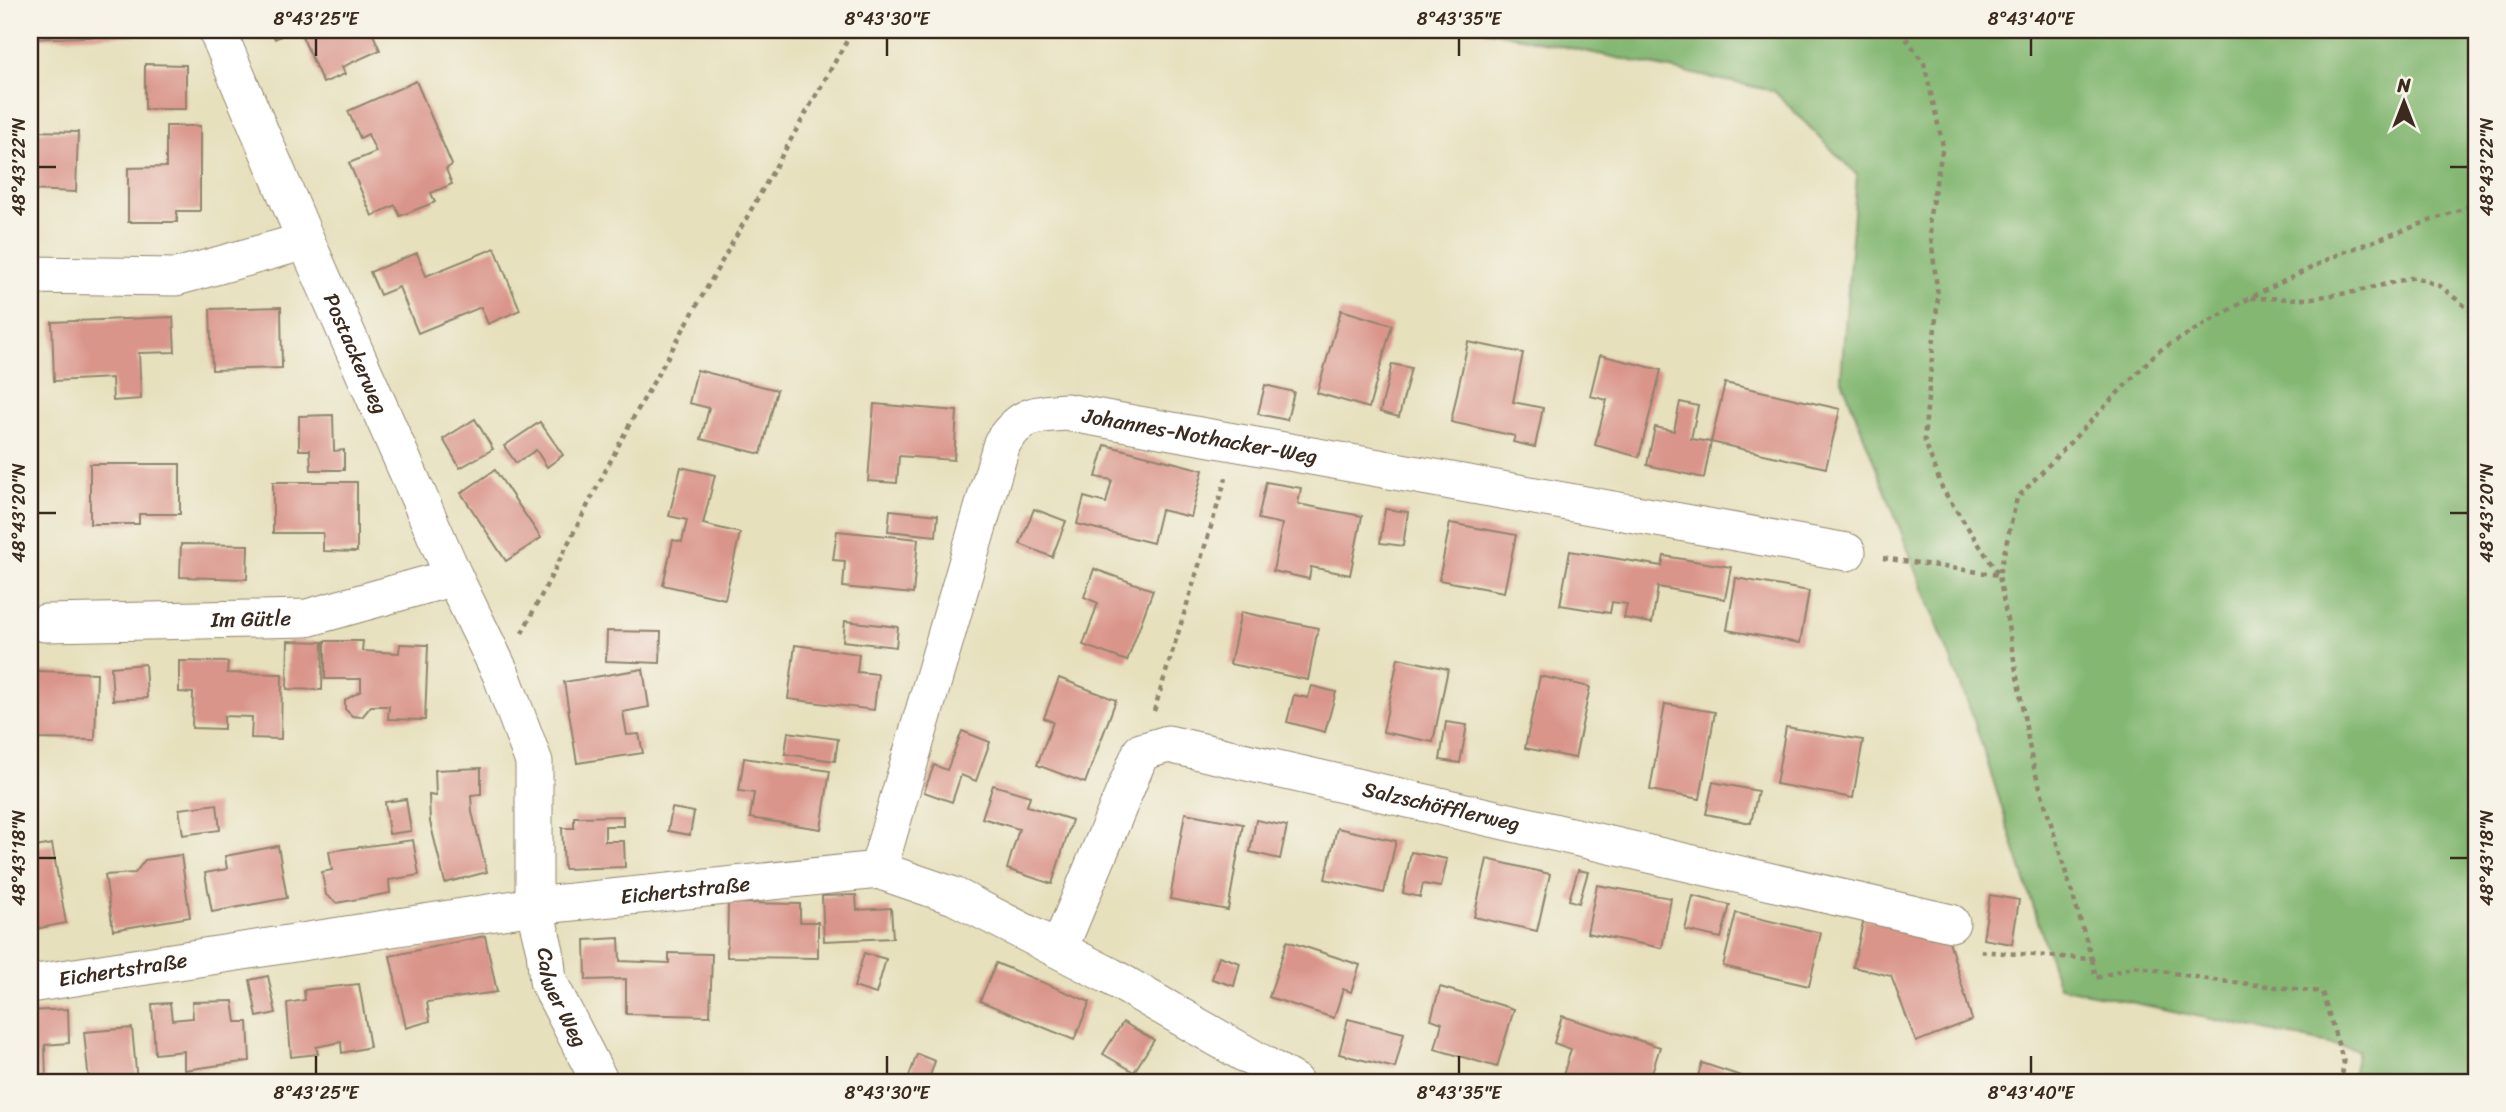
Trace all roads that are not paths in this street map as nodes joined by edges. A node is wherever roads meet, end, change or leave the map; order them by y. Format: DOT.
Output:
graph roads {
  1 [pos="216,30"];
  2 [pos="306,241"];
  3 [pos="30,275"];
  4 [pos="1847,552"];
  5 [pos="454,577"];
  6 [pos="45,623"];
  7 [pos="878,870"];
  8 [pos="534,906"];
  9 [pos="1951,923"];
  10 [pos="1059,949"];
  11 [pos="30,984"];
  12 [pos="600,1082"];
  13 [pos="1294,1082"];
  1 -- 2 [label="street, Postackerweg"];
  2 -- 3 [label="street"];
  2 -- 5 [label="street, Postackerweg"];
  4 -- 7 [label="street, Johannes-Nothacker-Weg"];
  5 -- 6 [label="street, Im Gütle"];
  5 -- 8 [label="street, Postackerweg"];
  7 -- 8 [label="street, Eichertstraße"];
  7 -- 10 [label="street, Eichertstraße"];
  8 -- 11 [label="street, Eichertstraße"];
  8 -- 12 [label="street, Calwer Weg"];
  9 -- 10 [label="street, Salzschöfflerweg"];
  10 -- 13 [label="street, Eichertstraße"];
}
